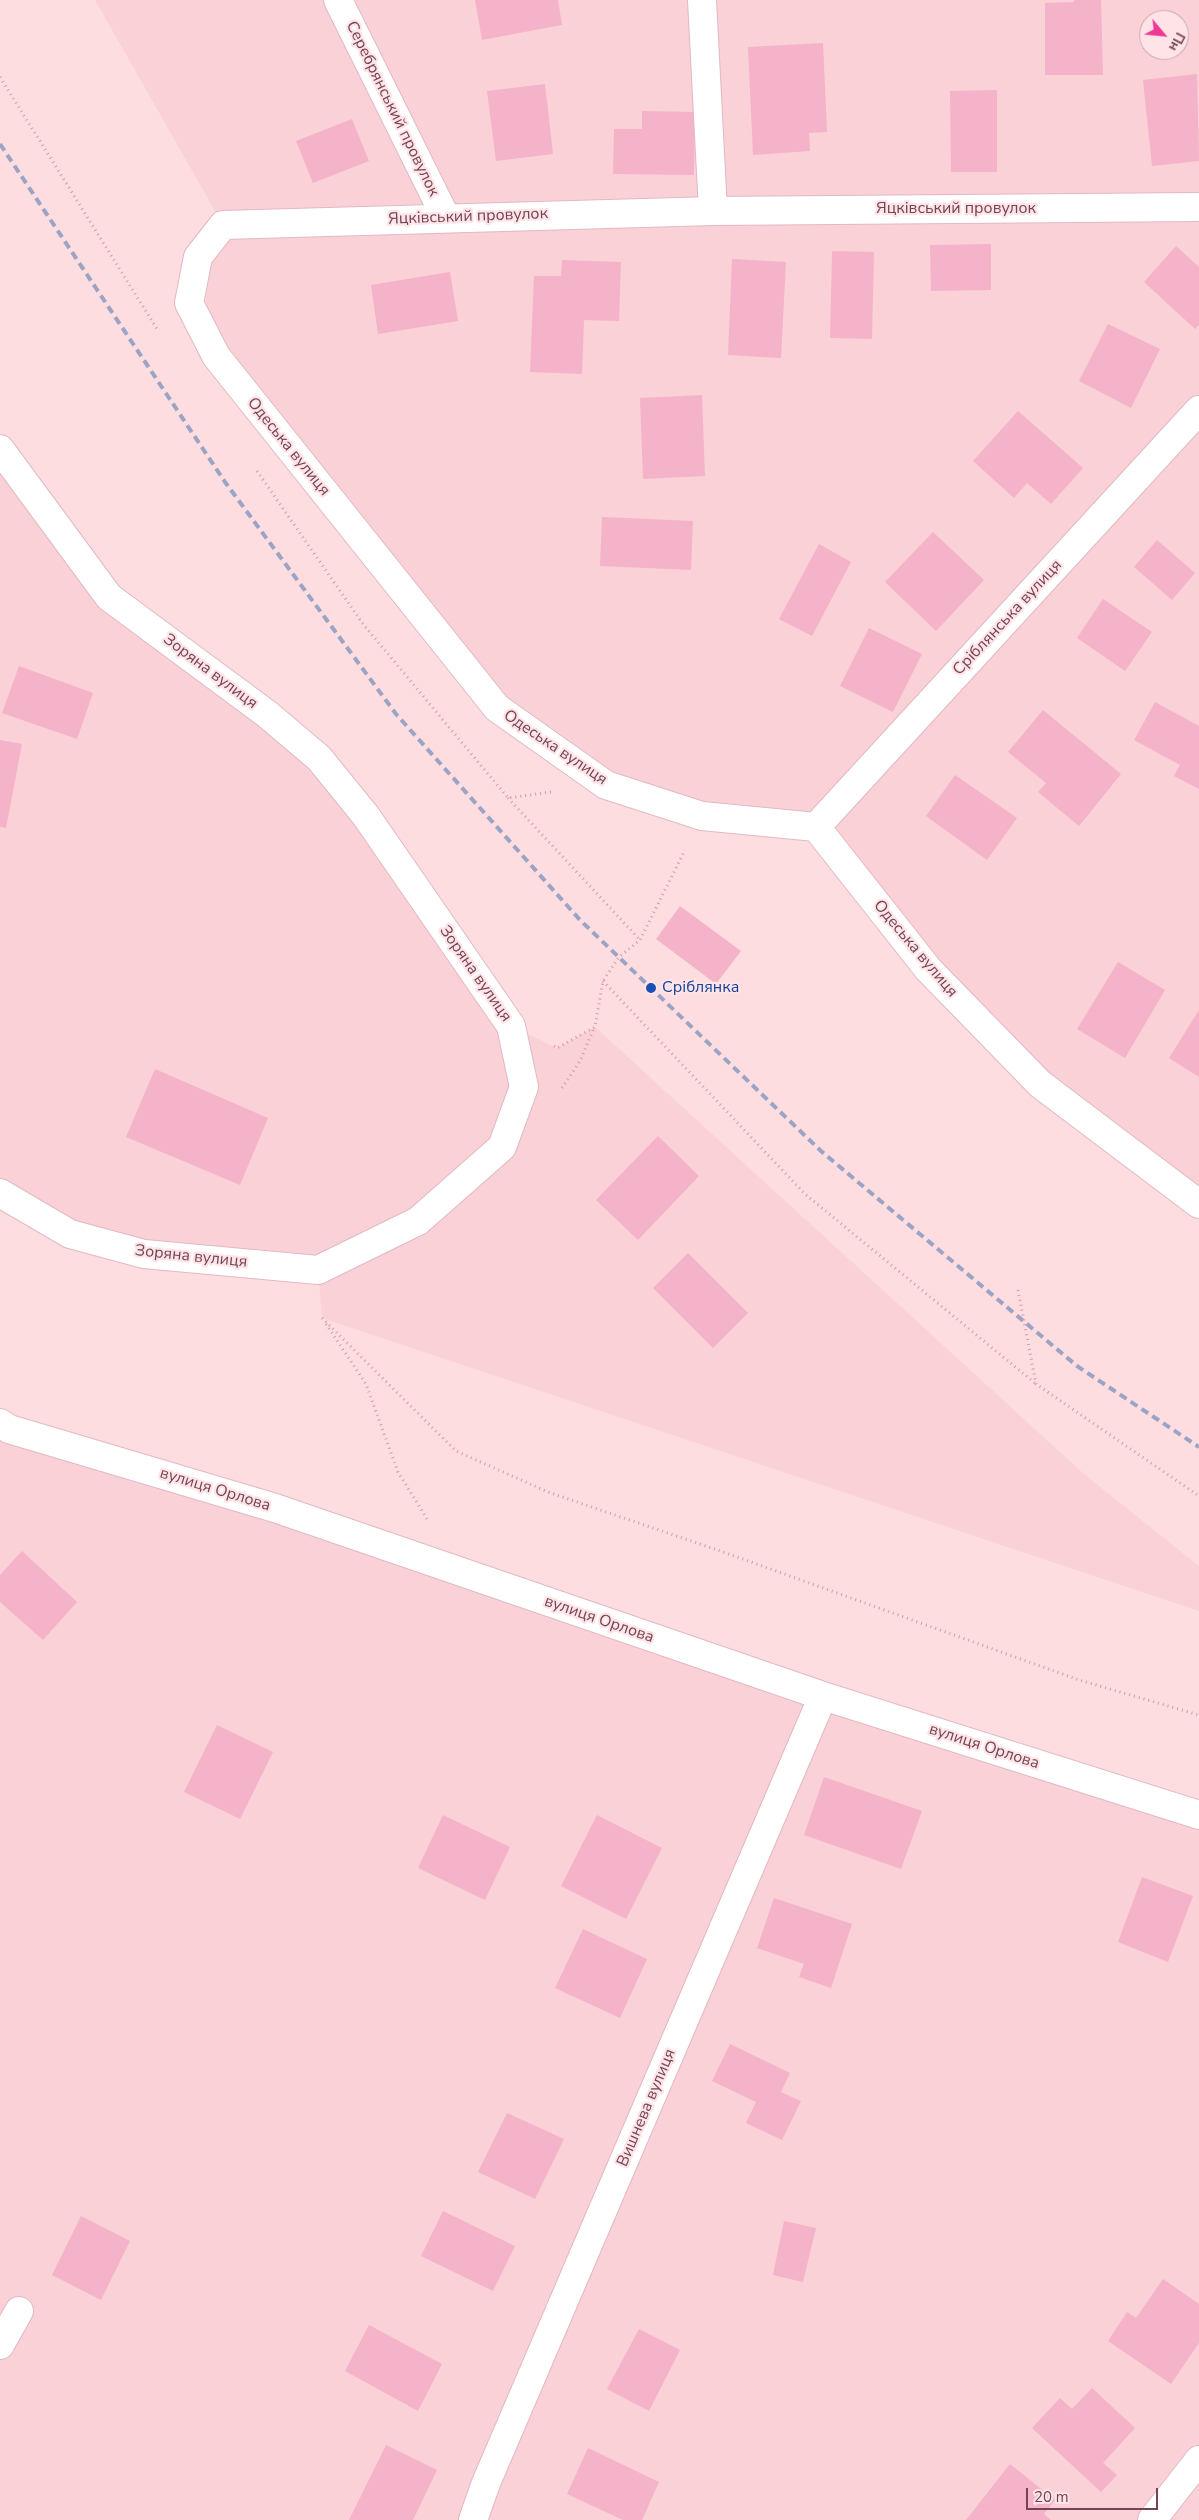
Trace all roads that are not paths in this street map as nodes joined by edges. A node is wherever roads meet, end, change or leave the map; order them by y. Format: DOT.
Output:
graph roads {
  1 [pos="338,0"];
  2 [pos="702,0"];
  3 [pos="1199,207"];
  4 [pos="713,211"];
  5 [pos="446,218"];
  6 [pos="223,225"];
  7 [pos="1199,410"];
  8 [pos="0,449"];
  9 [pos="816,827"];
  10 [pos="0,1193"];
  11 [pos="1199,1204"];
  12 [pos="3,1432"];
  13 [pos="823,1696"];
  14 [pos="1199,1815"];
  15 [pos="19,2311"];
  16 [pos="0,2345"];
  17 [pos="1199,2460"];
  18 [pos="473,2520"];
  19 [pos="1152,2520"];
  1 -- 5 [label="street, Серебрянський провулок"];
  2 -- 4 [label="street"];
  3 -- 4 [label="street, Яцківський провулок"];
  4 -- 5 [label="street, Яцківський провулок"];
  5 -- 6 [label="street, Яцківський провулок"];
  6 -- 9 [label="street, Одеська вулиця"];
  7 -- 9 [label="street, Сріблянська вулиця"];
  8 -- 10 [label="street, Зоряна вулиця"];
  9 -- 11 [label="street, Одеська вулиця"];
  12 -- 13 [label="street, вулиця Орлова"];
  13 -- 14 [label="street, вулиця Орлова"];
  13 -- 18 [label="street, Вишнева вулиця"];
  15 -- 16 [label="street"];
  17 -- 19 [label="street"];
}
